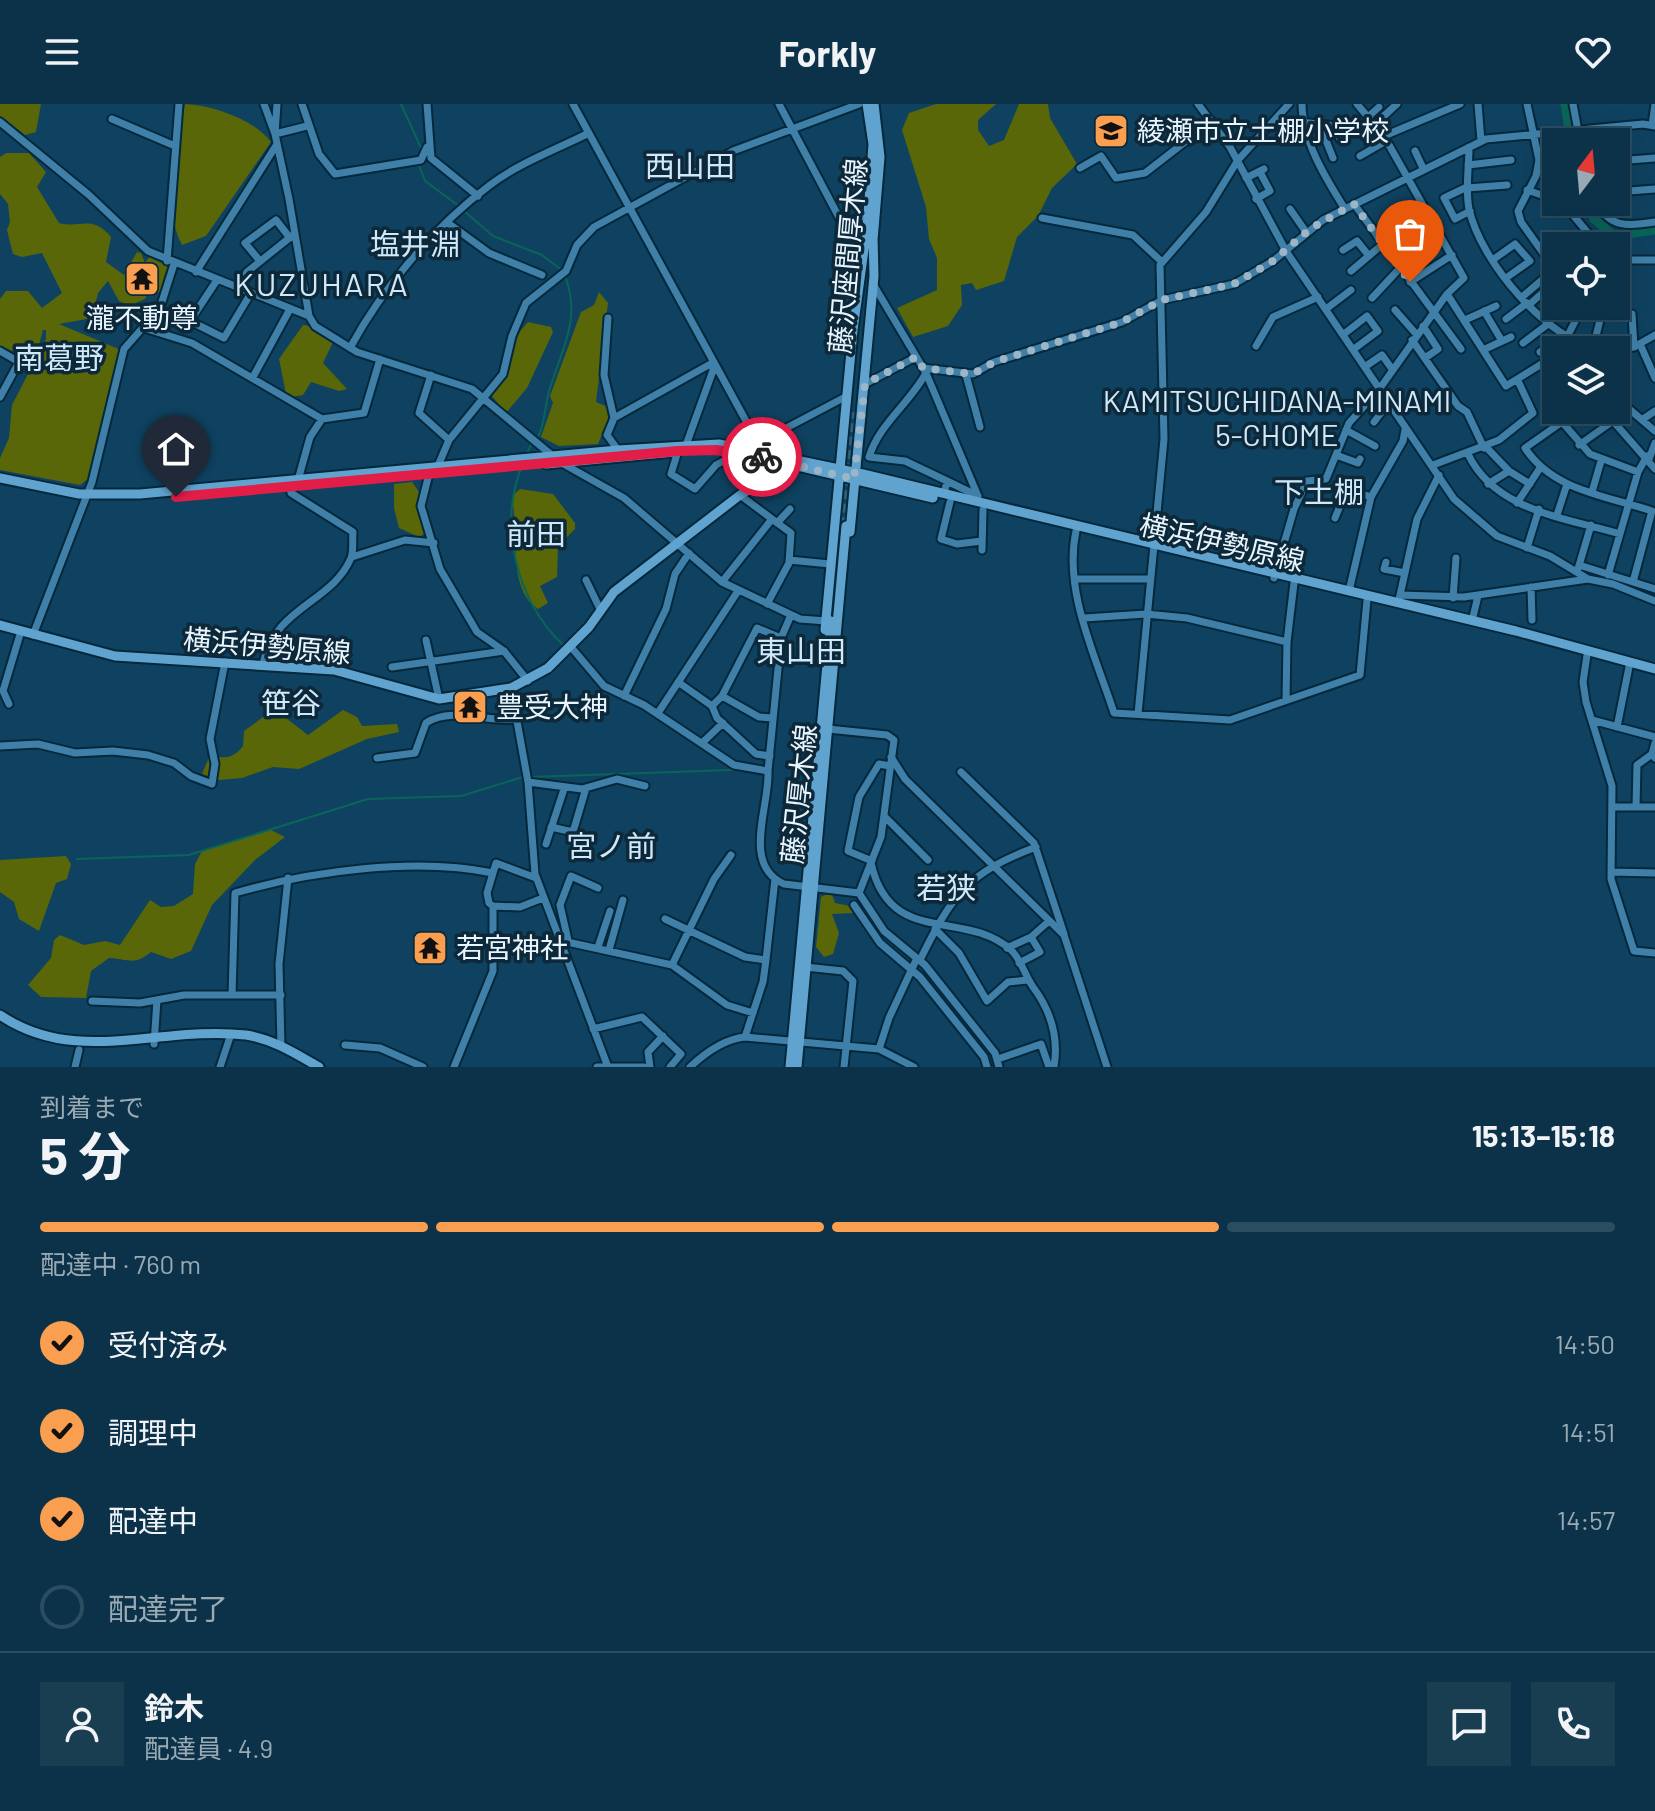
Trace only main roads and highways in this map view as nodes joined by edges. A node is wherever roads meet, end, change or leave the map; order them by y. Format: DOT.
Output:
graph roads {
  1 [pos="867,104"];
  2 [pos="874,104"];
  3 [pos="870,236"];
  4 [pos="854,413"];
  5 [pos="682,448"];
  6 [pos="777,458"];
  7 [pos="557,459"];
  8 [pos="841,473"];
  9 [pos="854,476"];
  10 [pos="0,481"];
  11 [pos="947,498"];
  12 [pos="843,526"];
  13 [pos="1152,547"];
  14 [pos="1275,576"];
  15 [pos="0,625"];
  16 [pos="1655,672"];
  17 [pos="828,689"];
  18 [pos="809,886"];
  19 [pos="0,1015"];
  20 [pos="795,1041"];
  21 [pos="319,1067"];
  22 [pos="790,1067"];
  23 [pos="797,1067"];
  1 -- 3 [label="main road, 藤沢座間厚木線"];
  2 -- 3 [label="main road, 藤沢座間厚木線"];
  3 -- 4 [label="main road, 藤沢座間厚木線"];
  3 -- 8 [label="main road"];
  3 -- 9 [label="main road"];
  5 -- 6 [label="main road, 横浜伊勢原線"];
  5 -- 6 [label="main road, 横浜伊勢原線"];
  5 -- 7 [label="main road, 横浜伊勢原線"];
  5 -- 7 [label="main road, 横浜伊勢原線"];
  6 -- 8 [label="main road, 横浜伊勢原線"];
  6 -- 15 [label="main road, 横浜伊勢原線"];
  7 -- 10 [label="main road, 横浜伊勢原線"];
  8 -- 9 [label="main road, 横浜伊勢原線"];
  8 -- 17 [label="main road"];
  9 -- 11 [label="main road, 横浜伊勢原線"];
  9 -- 17 [label="main road"];
  11 -- 13 [label="main road, 横浜伊勢原線"];
  11 -- 13 [label="main road, 横浜伊勢原線"];
  12 -- 17 [label="main road, 藤沢厚木線"];
  13 -- 14 [label="main road, 横浜伊勢原線"];
  14 -- 16 [label="main road, 横浜伊勢原線"];
  14 -- 16 [label="main road, 横浜伊勢原線"];
  17 -- 18 [label="main road, 藤沢厚木線"];
  17 -- 18 [label="main road, 藤沢厚木線"];
  18 -- 20 [label="main road, 藤沢厚木線"];
  18 -- 20 [label="main road, 藤沢厚木線"];
  19 -- 21 [label="main road"];
  20 -- 22 [label="main road, 藤沢厚木線"];
  20 -- 23 [label="main road, 藤沢厚木線"];
}
